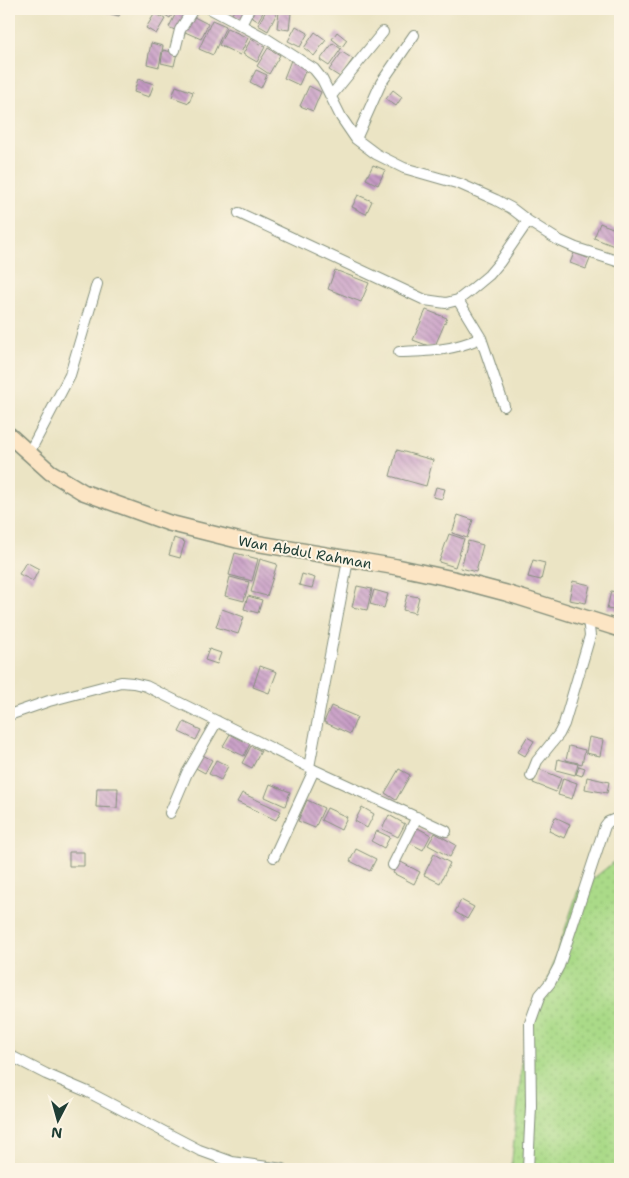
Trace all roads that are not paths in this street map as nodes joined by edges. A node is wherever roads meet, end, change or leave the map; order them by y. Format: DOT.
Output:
graph roads {
  1 [pos="193,9"];
  2 [pos="211,9"];
  3 [pos="249,9"];
  4 [pos="241,25"];
  5 [pos="383,32"];
  6 [pos="414,35"];
  7 [pos="175,50"];
  8 [pos="331,96"];
  9 [pos="356,139"];
  10 [pos="239,213"];
  11 [pos="528,221"];
  12 [pos="620,262"];
  13 [pos="97,284"];
  14 [pos="458,300"];
  15 [pos="481,338"];
  16 [pos="399,352"];
  17 [pos="504,406"];
  18 [pos="9,435"];
  19 [pos="30,453"];
  20 [pos="348,560"];
  21 [pos="588,619"];
  22 [pos="620,629"];
  23 [pos="9,715"];
  24 [pos="217,721"];
  25 [pos="312,768"];
  26 [pos="531,776"];
  27 [pos="170,813"];
  28 [pos="417,817"];
  29 [pos="620,818"];
  30 [pos="446,831"];
  31 [pos="274,857"];
  32 [pos="393,865"];
  33 [pos="9,1055"];
  34 [pos="283,1169"];
  35 [pos="528,1169"];
  1 -- 7 [label="street"];
  2 -- 4 [label="street"];
  3 -- 4 [label="street"];
  4 -- 8 [label="street"];
  5 -- 8 [label="street"];
  6 -- 9 [label="street"];
  8 -- 9 [label="street"];
  9 -- 11 [label="street"];
  10 -- 14 [label="street"];
  11 -- 12 [label="street"];
  11 -- 14 [label="street"];
  13 -- 19 [label="street"];
  14 -- 15 [label="street"];
  15 -- 16 [label="street"];
  15 -- 17 [label="street"];
  18 -- 19 [label="street, Wan Abdul Rahman"];
  19 -- 20 [label="street, Wan Abdul Rahman"];
  20 -- 21 [label="street, Wan Abdul Rahman"];
  20 -- 25 [label="street"];
  21 -- 22 [label="street, Wan Abdul Rahman"];
  21 -- 26 [label="street"];
  23 -- 24 [label="street"];
  24 -- 25 [label="street"];
  24 -- 27 [label="street"];
  25 -- 28 [label="street"];
  25 -- 31 [label="street"];
  28 -- 30 [label="street"];
  28 -- 32 [label="street"];
  29 -- 35 [label="street"];
  33 -- 34 [label="street"];
}
